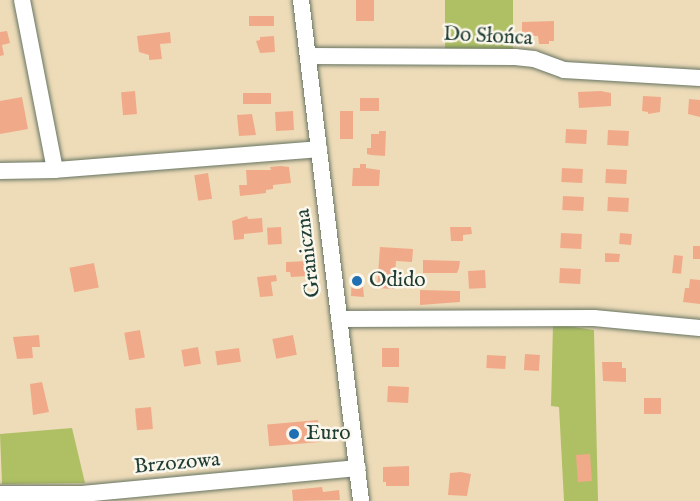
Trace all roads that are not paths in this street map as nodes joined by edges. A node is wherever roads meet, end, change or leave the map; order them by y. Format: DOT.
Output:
graph roads {
  1 [pos="22,0"];
  2 [pos="302,0"];
  3 [pos="308,56"];
  4 [pos="700,78"];
  5 [pos="319,150"];
  6 [pos="55,170"];
  7 [pos="0,171"];
  8 [pos="339,319"];
  9 [pos="700,328"];
  10 [pos="358,468"];
  11 [pos="0,494"];
  12 [pos="361,501"];
  1 -- 6 [label="street"];
  2 -- 3 [label="street, Graniczna"];
  3 -- 4 [label="street, Do Słońca"];
  3 -- 5 [label="street, Graniczna"];
  5 -- 6 [label="street"];
  5 -- 8 [label="street, Graniczna"];
  6 -- 7 [label="street"];
  8 -- 9 [label="street"];
  8 -- 10 [label="street, Graniczna"];
  10 -- 11 [label="street, Brzozowa"];
  10 -- 12 [label="street, Graniczna"];
}
